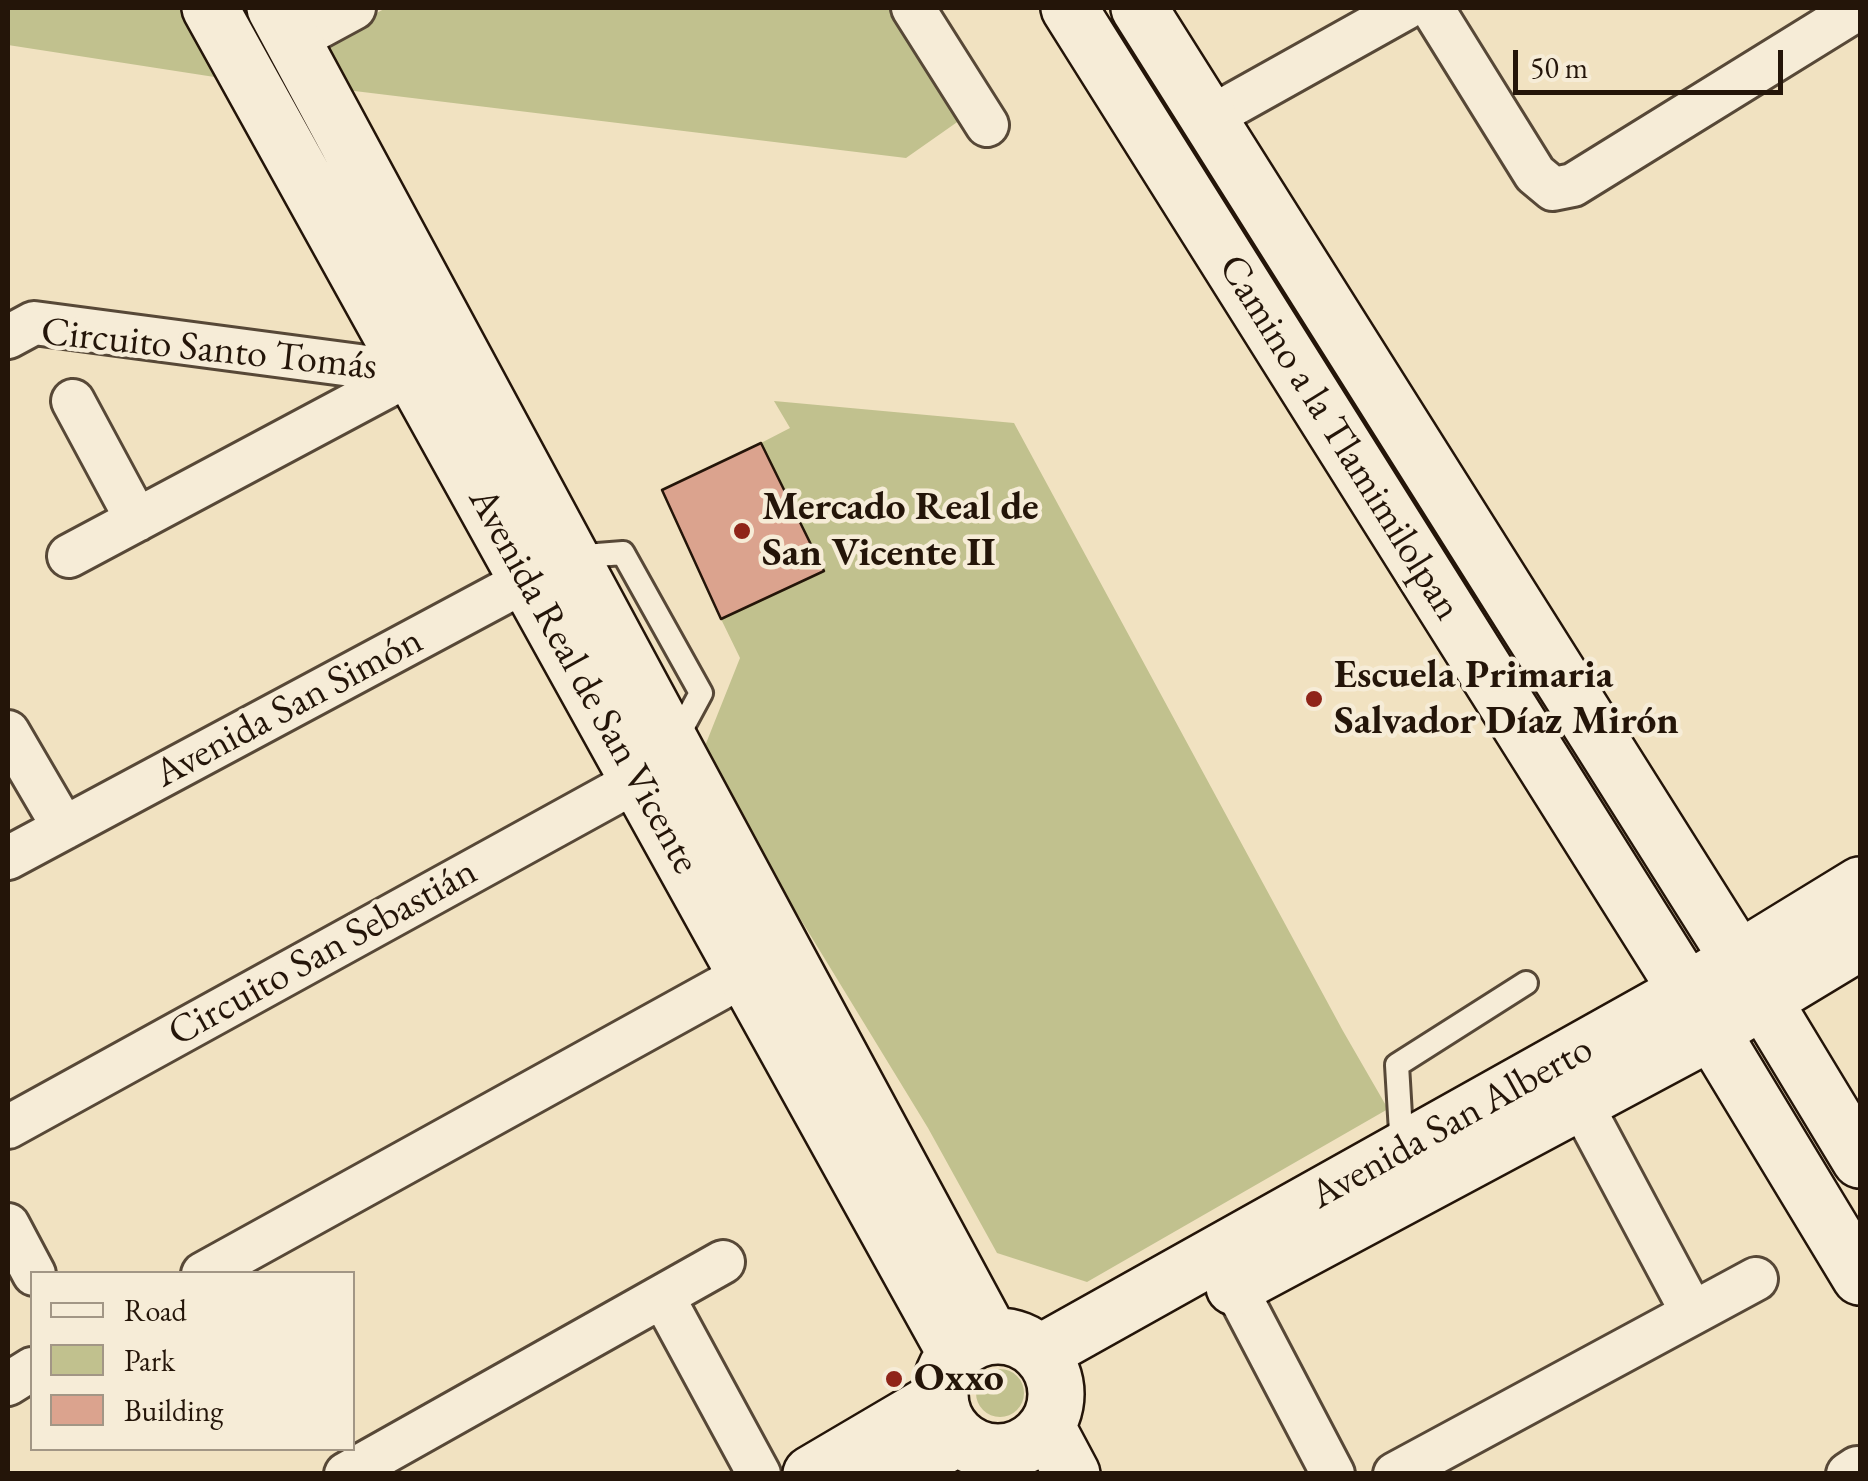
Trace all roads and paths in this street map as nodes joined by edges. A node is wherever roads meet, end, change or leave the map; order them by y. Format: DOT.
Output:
graph roads {
  1 [pos="210,8"];
  2 [pos="354,8"];
  3 [pos="913,8"];
  4 [pos="1069,8"];
  5 [pos="1140,8"];
  6 [pos="1406,8"];
  7 [pos="1432,8"];
  8 [pos="1858,8"];
  9 [pos="284,24"];
  10 [pos="1209,118"];
  11 [pos="987,125"];
  12 [pos="8,338"];
  13 [pos="412,373"];
  14 [pos="73,400"];
  15 [pos="137,520"];
  16 [pos="69,556"];
  17 [pos="549,568"];
  18 [pos="8,732"];
  19 [pos="655,763"];
  20 [pos="64,828"];
  21 [pos="8,858"];
  22 [pos="1860,885"];
  23 [pos="1860,942"];
  24 [pos="746,974"];
  25 [pos="1752,981"];
  26 [pos="1526,983"];
  27 [pos="1699,1011"];
  28 [pos="1580,1102"];
  29 [pos="8,1127"];
  30 [pos="1402,1151"];
  31 [pos="1860,1160"];
  32 [pos="8,1225"];
  33 [pos="723,1262"];
  34 [pos="32,1271"];
  35 [pos="207,1271"];
  36 [pos="1860,1277"];
  37 [pos="1756,1279"];
  38 [pos="1235,1287"];
  39 [pos="663,1296"];
  40 [pos="1692,1312"];
  41 [pos="30,1370"];
  42 [pos="8,1384"];
  43 [pos="1010,1409"];
  44 [pos="346,1474"];
  45 [pos="759,1474"];
  46 [pos="811,1474"];
  47 [pos="894,1474"];
  48 [pos="1333,1474"];
  49 [pos="1395,1474"];
  1 -- 13 [label="street, Avenida Real de San Vicente"];
  2 -- 9 [label="street"];
  3 -- 11 [label="street"];
  4 -- 27 [label="street, Camino a la Tlamimilolpan"];
  5 -- 10 [label="street, Camino a la Tlamimilolpan"];
  6 -- 10 [label="street"];
  7 -- 8 [label="street"];
  9 -- 17 [label="street, Avenida Real de San Vicente"];
  10 -- 25 [label="street, Camino a la Tlamimilolpan"];
  12 -- 13 [label="street, Circuito Santo Tomás"];
  13 -- 15 [label="street"];
  13 -- 17 [label="street, Avenida Real de San Vicente"];
  14 -- 15 [label="street"];
  15 -- 16 [label="street"];
  17 -- 19 [label="street, Avenida Real de San Vicente"];
  17 -- 19 [label="lane"];
  17 -- 20 [label="street, Avenida San Simón"];
  18 -- 20 [label="street"];
  19 -- 24 [label="street, Avenida Real de San Vicente"];
  19 -- 29 [label="street, Circuito San Sebastián"];
  19 -- 43 [label="street, Avenida Real de San Vicente"];
  20 -- 21 [label="street, Avenida San Simón"];
  22 -- 25 [label="street, Avenida San Alberto"];
  23 -- 25 [label="street, Avenida San Alberto"];
  24 -- 35 [label="street"];
  24 -- 43 [label="street, Avenida Real de San Vicente"];
  25 -- 27 [label="street, Avenida San Alberto"];
  25 -- 31 [label="street, Camino a la Tlamimilolpan"];
  26 -- 30 [label="lane"];
  27 -- 28 [label="street, Avenida San Alberto"];
  27 -- 30 [label="street, Avenida San Alberto"];
  27 -- 36 [label="street, Camino a la Tlamimilolpan"];
  28 -- 38 [label="street, Avenida San Alberto"];
  28 -- 40 [label="street"];
  30 -- 43 [label="street, Avenida San Alberto"];
  32 -- 34 [label="street"];
  33 -- 39 [label="street"];
  37 -- 40 [label="street"];
  38 -- 43 [label="street, Avenida San Alberto"];
  38 -- 48 [label="street"];
  39 -- 44 [label="street"];
  39 -- 45 [label="street"];
  40 -- 49 [label="street"];
  41 -- 42 [label="street"];
  43 -- 46 [label="street, Avenida San Alberto"];
  43 -- 47 [label="street, Avenida San Alberto"];
}
